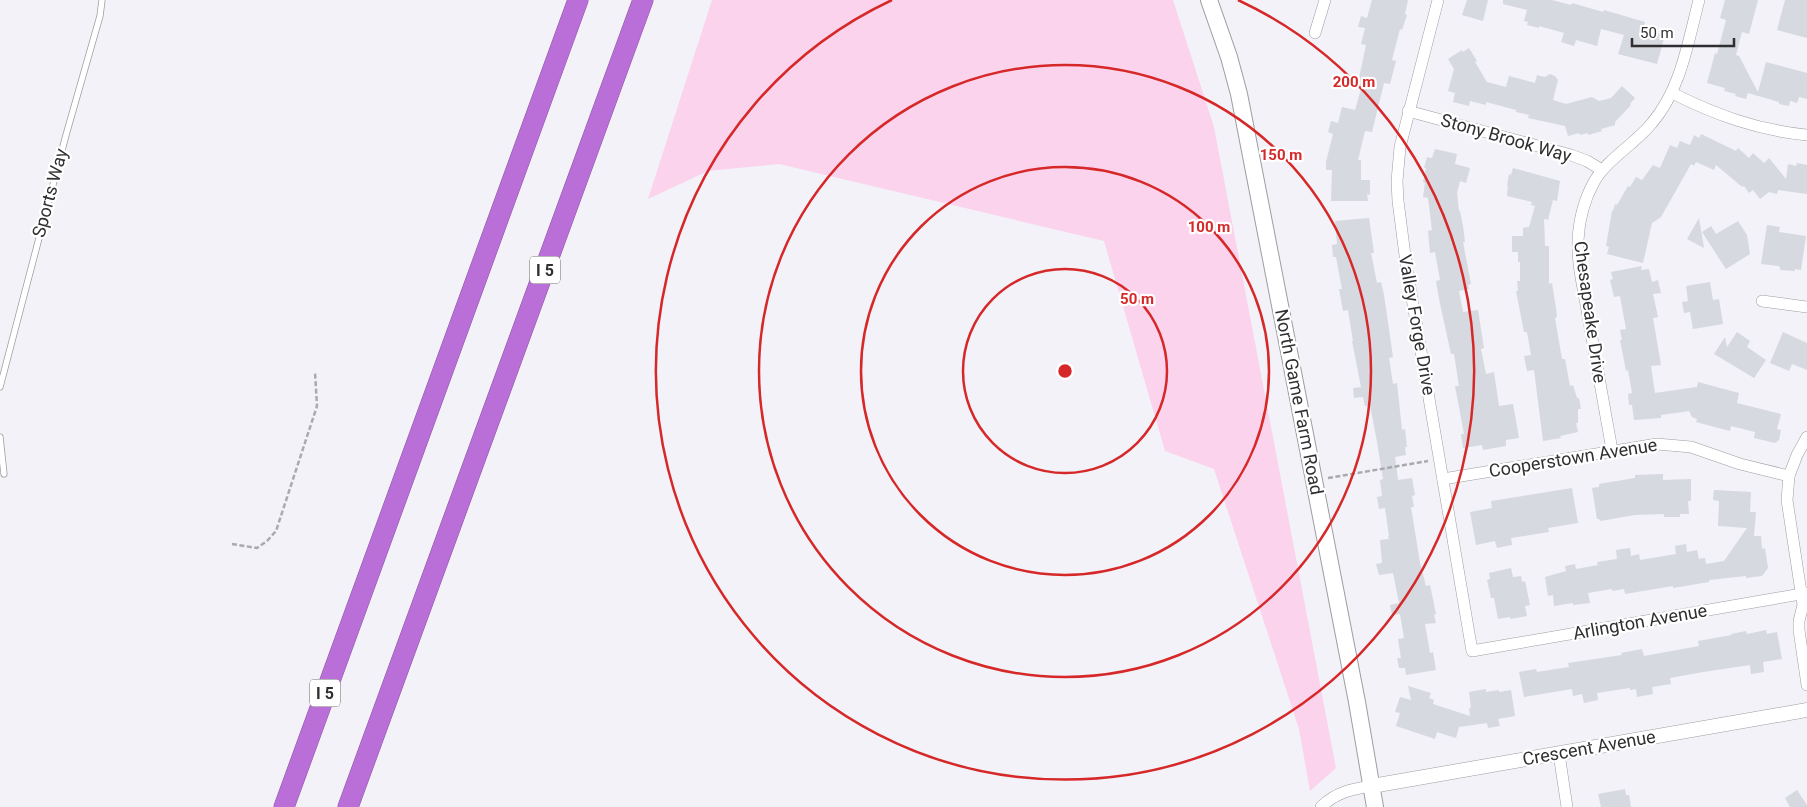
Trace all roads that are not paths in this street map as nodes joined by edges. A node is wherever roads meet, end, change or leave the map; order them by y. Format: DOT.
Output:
graph roads {
  1 [pos="102,0"];
  2 [pos="578,0"];
  3 [pos="643,0"];
  4 [pos="1210,0"];
  5 [pos="1325,0"];
  6 [pos="1438,0"];
  7 [pos="1696,1"];
  8 [pos="1316,33"];
  9 [pos="1672,93"];
  10 [pos="1408,110"];
  11 [pos="1807,136"];
  12 [pos="1602,170"];
  13 [pos="1762,301"];
  14 [pos="1807,307"];
  15 [pos="0,387"];
  16 [pos="0,437"];
  17 [pos="1807,437"];
  18 [pos="1612,450"];
  19 [pos="4,474"];
  20 [pos="1789,476"];
  21 [pos="1443,479"];
  22 [pos="1804,600"];
  23 [pos="1472,651"];
  24 [pos="1807,685"];
  25 [pos="1807,710"];
  26 [pos="1559,754"];
  27 [pos="1372,786"];
  28 [pos="284,807"];
  29 [pos="348,807"];
  30 [pos="1321,807"];
  31 [pos="1375,807"];
  32 [pos="1567,807"];
  1 -- 15 [label="lane, Sports Way"];
  2 -- 28 [label="highway, I 5"];
  3 -- 29 [label="highway, I 5"];
  4 -- 27 [label="main road, North Game Farm Road"];
  5 -- 8 [label="street"];
  6 -- 10 [label="street, Valley Forge Drive"];
  7 -- 9 [label="street, Chesapeake Drive"];
  9 -- 11 [label="street"];
  9 -- 12 [label="street, Chesapeake Drive"];
  10 -- 12 [label="street, Stony Brook Way"];
  10 -- 21 [label="street, Valley Forge Drive"];
  12 -- 18 [label="street, Chesapeake Drive"];
  13 -- 14 [label="street"];
  16 -- 19 [label="lane"];
  17 -- 20 [label="street"];
  18 -- 20 [label="street, Cooperstown Avenue"];
  18 -- 21 [label="street, Cooperstown Avenue"];
  20 -- 22 [label="street"];
  21 -- 23 [label="street, Valley Forge Drive"];
  22 -- 23 [label="street, Arlington Avenue"];
  22 -- 24 [label="street"];
  25 -- 26 [label="street, Crescent Avenue"];
  26 -- 27 [label="street, Crescent Avenue"];
  26 -- 32 [label="street"];
  27 -- 30 [label="street"];
  27 -- 31 [label="main road, North Game Farm Road"];
}
